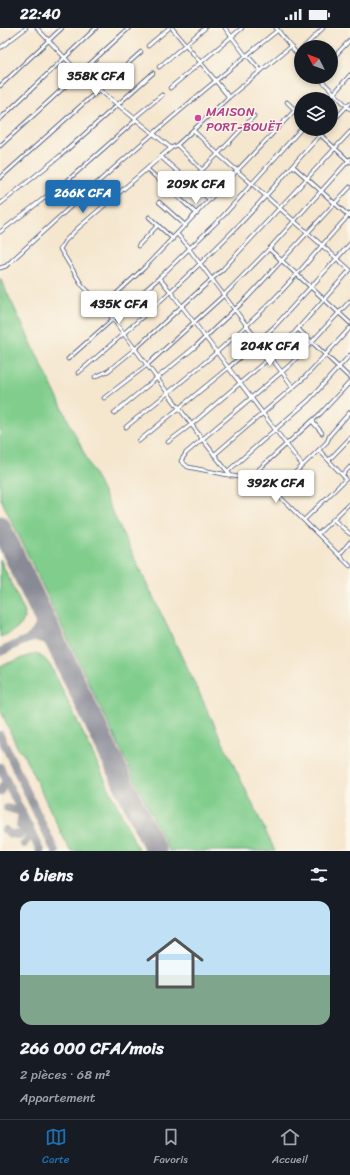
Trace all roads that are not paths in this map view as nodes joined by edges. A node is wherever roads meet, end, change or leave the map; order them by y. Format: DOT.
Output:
graph roads {
  1 [pos="26,28"];
  2 [pos="37,28"];
  3 [pos="62,28"];
  4 [pos="96,28"];
  5 [pos="129,28"];
  6 [pos="170,28"];
  7 [pos="206,28"];
  8 [pos="225,28"];
  9 [pos="242,28"];
  10 [pos="323,28"];
  11 [pos="277,29"];
  12 [pos="232,36"];
  13 [pos="311,40"];
  14 [pos="350,40"];
  15 [pos="48,41"];
  16 [pos="186,45"];
  17 [pos="148,46"];
  18 [pos="291,46"];
  19 [pos="0,48"];
  20 [pos="294,50"];
  21 [pos="141,52"];
  22 [pos="338,53"];
  23 [pos="247,55"];
  24 [pos="64,58"];
  25 [pos="201,62"];
  26 [pos="159,67"];
  27 [pos="260,71"];
  28 [pos="153,73"];
  29 [pos="80,74"];
  30 [pos="350,76"];
  31 [pos="216,80"];
  32 [pos="325,84"];
  33 [pos="0,86"];
  34 [pos="170,88"];
  35 [pos="100,90"];
  36 [pos="333,92"];
  37 [pos="335,92"];
  38 [pos="162,95"];
  39 [pos="229,97"];
  40 [pos="338,97"];
  41 [pos="287,102"];
  42 [pos="350,103"];
  43 [pos="117,104"];
  44 [pos="349,108"];
  45 [pos="294,109"];
  46 [pos="294,111"];
  47 [pos="254,116"];
  48 [pos="338,117"];
  49 [pos="0,119"];
  50 [pos="135,119"];
  51 [pos="193,130"];
  52 [pos="350,132"];
  53 [pos="152,134"];
  54 [pos="295,136"];
  55 [pos="319,136"];
  56 [pos="321,136"];
  57 [pos="0,146"];
  58 [pos="177,146"];
  59 [pos="171,148"];
  60 [pos="335,148"];
  61 [pos="218,154"];
  62 [pos="161,157"];
  63 [pos="349,161"];
  64 [pos="293,166"];
  65 [pos="147,169"];
  66 [pos="202,170"];
  67 [pos="238,171"];
  68 [pos="0,178"];
  69 [pos="306,178"];
  70 [pos="190,182"];
  71 [pos="252,183"];
  72 [pos="350,187"];
  73 [pos="321,191"];
  74 [pos="266,196"];
  75 [pos="210,200"];
  76 [pos="159,202"];
  77 [pos="0,204"];
  78 [pos="335,204"];
  79 [pos="281,208"];
  80 [pos="197,214"];
  81 [pos="350,216"];
  82 [pos="149,217"];
  83 [pos="295,221"];
  84 [pos="158,225"];
  85 [pos="186,226"];
  86 [pos="0,232"];
  87 [pos="177,234"];
  88 [pos="308,234"];
  89 [pos="173,239"];
  90 [pos="350,244"];
  91 [pos="138,246"];
  92 [pos="322,246"];
  93 [pos="190,248"];
  94 [pos="269,249"];
  95 [pos="337,259"];
  96 [pos="283,262"];
  97 [pos="200,264"];
  98 [pos="0,268"];
  99 [pos="297,275"];
  100 [pos="159,278"];
  101 [pos="212,280"];
  102 [pos="311,288"];
  103 [pos="171,292"];
  104 [pos="223,296"];
  105 [pos="324,300"];
  106 [pos="350,301"];
  107 [pos="103,306"];
  108 [pos="182,307"];
  109 [pos="235,310"];
  110 [pos="339,314"];
  111 [pos="113,320"];
  112 [pos="194,322"];
  113 [pos="350,323"];
  114 [pos="246,325"];
  115 [pos="350,328"];
  116 [pos="298,329"];
  117 [pos="124,335"];
  118 [pos="205,337"];
  119 [pos="259,341"];
  120 [pos="312,342"];
  121 [pos="135,349"];
  122 [pos="216,352"];
  123 [pos="325,355"];
  124 [pos="350,355"];
  125 [pos="270,357"];
  126 [pos="68,359"];
  127 [pos="146,365"];
  128 [pos="228,368"];
  129 [pos="339,368"];
  130 [pos="282,372"];
  131 [pos="78,374"];
  132 [pos="95,377"];
  133 [pos="157,378"];
  134 [pos="350,378"];
  135 [pos="350,382"];
  136 [pos="239,383"];
  137 [pos="293,387"];
  138 [pos="168,392"];
  139 [pos="104,398"];
  140 [pos="251,399"];
  141 [pos="180,408"];
  142 [pos="350,412"];
  143 [pos="114,413"];
  144 [pos="263,414"];
  145 [pos="312,421"];
  146 [pos="192,424"];
  147 [pos="126,427"];
  148 [pos="274,429"];
  149 [pos="322,433"];
  150 [pos="350,438"];
  151 [pos="203,440"];
  152 [pos="139,441"];
  153 [pos="168,442"];
  154 [pos="286,444"];
  155 [pos="319,450"];
  156 [pos="214,455"];
  157 [pos="329,460"];
  158 [pos="302,465"];
  159 [pos="350,467"];
  160 [pos="228,471"];
  161 [pos="344,474"];
  162 [pos="231,476"];
  163 [pos="248,480"];
  164 [pos="275,492"];
  165 [pos="350,503"];
  166 [pos="346,507"];
  167 [pos="350,511"];
  168 [pos="304,520"];
  169 [pos="334,520"];
  170 [pos="318,534"];
  171 [pos="350,534"];
  172 [pos="350,542"];
  173 [pos="339,555"];
  174 [pos="350,566"];
  1 -- 19 [label="street"];
  2 -- 15 [label="street"];
  3 -- 15 [label="street"];
  4 -- 24 [label="street"];
  5 -- 29 [label="street"];
  6 -- 16 [label="street"];
  6 -- 17 [label="street"];
  7 -- 16 [label="street"];
  8 -- 12 [label="street"];
  9 -- 12 [label="street"];
  10 -- 13 [label="street"];
  11 -- 18 [label="street"];
  11 -- 23 [label="street"];
  12 -- 23 [label="street"];
  12 -- 25 [label="street"];
  14 -- 22 [label="street"];
  15 -- 24 [label="street"];
  15 -- 33 [label="street"];
  16 -- 25 [label="street"];
  16 -- 26 [label="street"];
  18 -- 20 [label="street"];
  18 -- 27 [label="street"];
  21 -- 35 [label="street"];
  23 -- 27 [label="street"];
  23 -- 31 [label="street"];
  24 -- 29 [label="street"];
  24 -- 49 [label="street"];
  25 -- 31 [label="street"];
  25 -- 34 [label="street"];
  27 -- 39 [label="street"];
  28 -- 43 [label="street"];
  29 -- 35 [label="street"];
  29 -- 57 [label="street"];
  30 -- 37 [label="street"];
  31 -- 39 [label="street"];
  31 -- 53 [label="street"];
  32 -- 36 [label="street"];
  35 -- 43 [label="street"];
  35 -- 68 [label="street"];
  38 -- 50 [label="street"];
  39 -- 51 [label="street"];
  40 -- 44 [label="street"];
  41 -- 45 [label="street"];
  42 -- 44 [label="street"];
  43 -- 50 [label="street"];
  43 -- 77 [label="street"];
  44 -- 48 [label="street"];
  46 -- 67 [label="street"];
  47 -- 61 [label="street"];
  50 -- 53 [label="street"];
  50 -- 86 [label="street"];
  51 -- 58 [label="street"];
  51 -- 61 [label="street"];
  52 -- 60 [label="street"];
  53 -- 59 [label="street"];
  53 -- 98 [label="street"];
  54 -- 71 [label="street"];
  55 -- 64 [label="street"];
  56 -- 60 [label="street"];
  58 -- 59 [label="street"];
  58 -- 66 [label="street"];
  59 -- 62 [label="street"];
  60 -- 63 [label="street"];
  60 -- 69 [label="street"];
  61 -- 66 [label="street"];
  61 -- 67 [label="street"];
  62 -- 65 [label="street"];
  62 -- 70 [label="street"];
  63 -- 73 [label="street"];
  64 -- 69 [label="street"];
  64 -- 74 [label="street"];
  65 -- 80 [label="street"];
  65 -- 107 [label="street"];
  66 -- 70 [label="street"];
  67 -- 71 [label="street"];
  67 -- 75 [label="street"];
  69 -- 73 [label="street"];
  69 -- 79 [label="street"];
  70 -- 75 [label="street"];
  71 -- 74 [label="street"];
  71 -- 93 [label="street"];
  72 -- 78 [label="street"];
  73 -- 78 [label="street"];
  73 -- 83 [label="street"];
  74 -- 79 [label="street"];
  74 -- 97 [label="street"];
  75 -- 80 [label="street"];
  76 -- 85 [label="street"];
  78 -- 81 [label="street"];
  78 -- 88 [label="street"];
  79 -- 83 [label="street"];
  79 -- 101 [label="street"];
  80 -- 85 [label="street"];
  81 -- 92 [label="street"];
  82 -- 84 [label="street"];
  83 -- 88 [label="street"];
  83 -- 94 [label="street"];
  84 -- 89 [label="street"];
  84 -- 91 [label="street"];
  85 -- 87 [label="street"];
  87 -- 89 [label="street"];
  87 -- 93 [label="street"];
  88 -- 92 [label="street"];
  88 -- 96 [label="street"];
  89 -- 107 [label="street"];
  90 -- 95 [label="street"];
  92 -- 95 [label="street"];
  92 -- 99 [label="street"];
  93 -- 97 [label="street"];
  93 -- 100 [label="street"];
  94 -- 96 [label="street"];
  94 -- 104 [label="street"];
  95 -- 102 [label="street"];
  95 -- 105 [label="street"];
  96 -- 99 [label="street"];
  96 -- 109 [label="street"];
  97 -- 101 [label="street"];
  97 -- 103 [label="street"];
  99 -- 102 [label="street"];
  99 -- 114 [label="street"];
  100 -- 103 [label="street"];
  100 -- 111 [label="street"];
  101 -- 104 [label="street"];
  101 -- 108 [label="street"];
  102 -- 105 [label="street"];
  102 -- 119 [label="street"];
  103 -- 108 [label="street"];
  103 -- 117 [label="street"];
  104 -- 109 [label="street"];
  104 -- 112 [label="street"];
  105 -- 110 [label="street"];
  105 -- 116 [label="street"];
  106 -- 110 [label="street"];
  107 -- 111 [label="street"];
  108 -- 112 [label="street"];
  108 -- 121 [label="street"];
  109 -- 114 [label="street"];
  109 -- 118 [label="street"];
  110 -- 113 [label="street"];
  110 -- 120 [label="street"];
  111 -- 117 [label="street"];
  111 -- 126 [label="street"];
  112 -- 118 [label="street"];
  112 -- 127 [label="street"];
  114 -- 119 [label="street"];
  114 -- 122 [label="street"];
  115 -- 123 [label="street"];
  116 -- 120 [label="street"];
  116 -- 125 [label="street"];
  117 -- 121 [label="street"];
  117 -- 131 [label="street"];
  118 -- 122 [label="street"];
  118 -- 133 [label="street"];
  119 -- 125 [label="street"];
  119 -- 128 [label="street"];
  120 -- 123 [label="street"];
  120 -- 130 [label="street"];
  121 -- 127 [label="street"];
  121 -- 132 [label="street"];
  122 -- 128 [label="street"];
  122 -- 138 [label="street"];
  123 -- 129 [label="street"];
  123 -- 137 [label="street"];
  124 -- 129 [label="street"];
  125 -- 130 [label="street"];
  125 -- 136 [label="street"];
  127 -- 133 [label="street"];
  127 -- 139 [label="street"];
  128 -- 136 [label="street"];
  128 -- 141 [label="street"];
  129 -- 134 [label="street"];
  129 -- 148 [label="street"];
  130 -- 137 [label="street"];
  130 -- 140 [label="street"];
  133 -- 138 [label="street"];
  133 -- 143 [label="street"];
  135 -- 145 [label="street"];
  136 -- 140 [label="street"];
  136 -- 146 [label="street"];
  137 -- 144 [label="street"];
  138 -- 141 [label="street"];
  138 -- 147 [label="street"];
  140 -- 144 [label="street"];
  140 -- 151 [label="street"];
  141 -- 146 [label="street"];
  141 -- 152 [label="street"];
  142 -- 155 [label="street"];
  144 -- 148 [label="street"];
  144 -- 156 [label="street"];
  145 -- 149 [label="street"];
  145 -- 154 [label="street"];
  146 -- 151 [label="street"];
  146 -- 153 [label="street"];
  148 -- 154 [label="street"];
  148 -- 160 [label="street"];
  150 -- 157 [label="street"];
  151 -- 156 [label="street"];
  151 -- 162 [label="street"];
  154 -- 158 [label="street"];
  154 -- 163 [label="street"];
  155 -- 157 [label="street"];
  155 -- 158 [label="street"];
  156 -- 160 [label="street"];
  157 -- 161 [label="street"];
  158 -- 164 [label="street"];
  159 -- 161 [label="street"];
  160 -- 162 [label="street"];
  161 -- 168 [label="street"];
  162 -- 163 [label="street"];
  163 -- 164 [label="street"];
  164 -- 168 [label="street"];
  165 -- 166 [label="street"];
  166 -- 167 [label="street"];
  166 -- 169 [label="street"];
  168 -- 170 [label="street"];
  169 -- 170 [label="street"];
  169 -- 171 [label="street"];
  170 -- 173 [label="street"];
  172 -- 173 [label="street"];
  173 -- 174 [label="street"];
}
